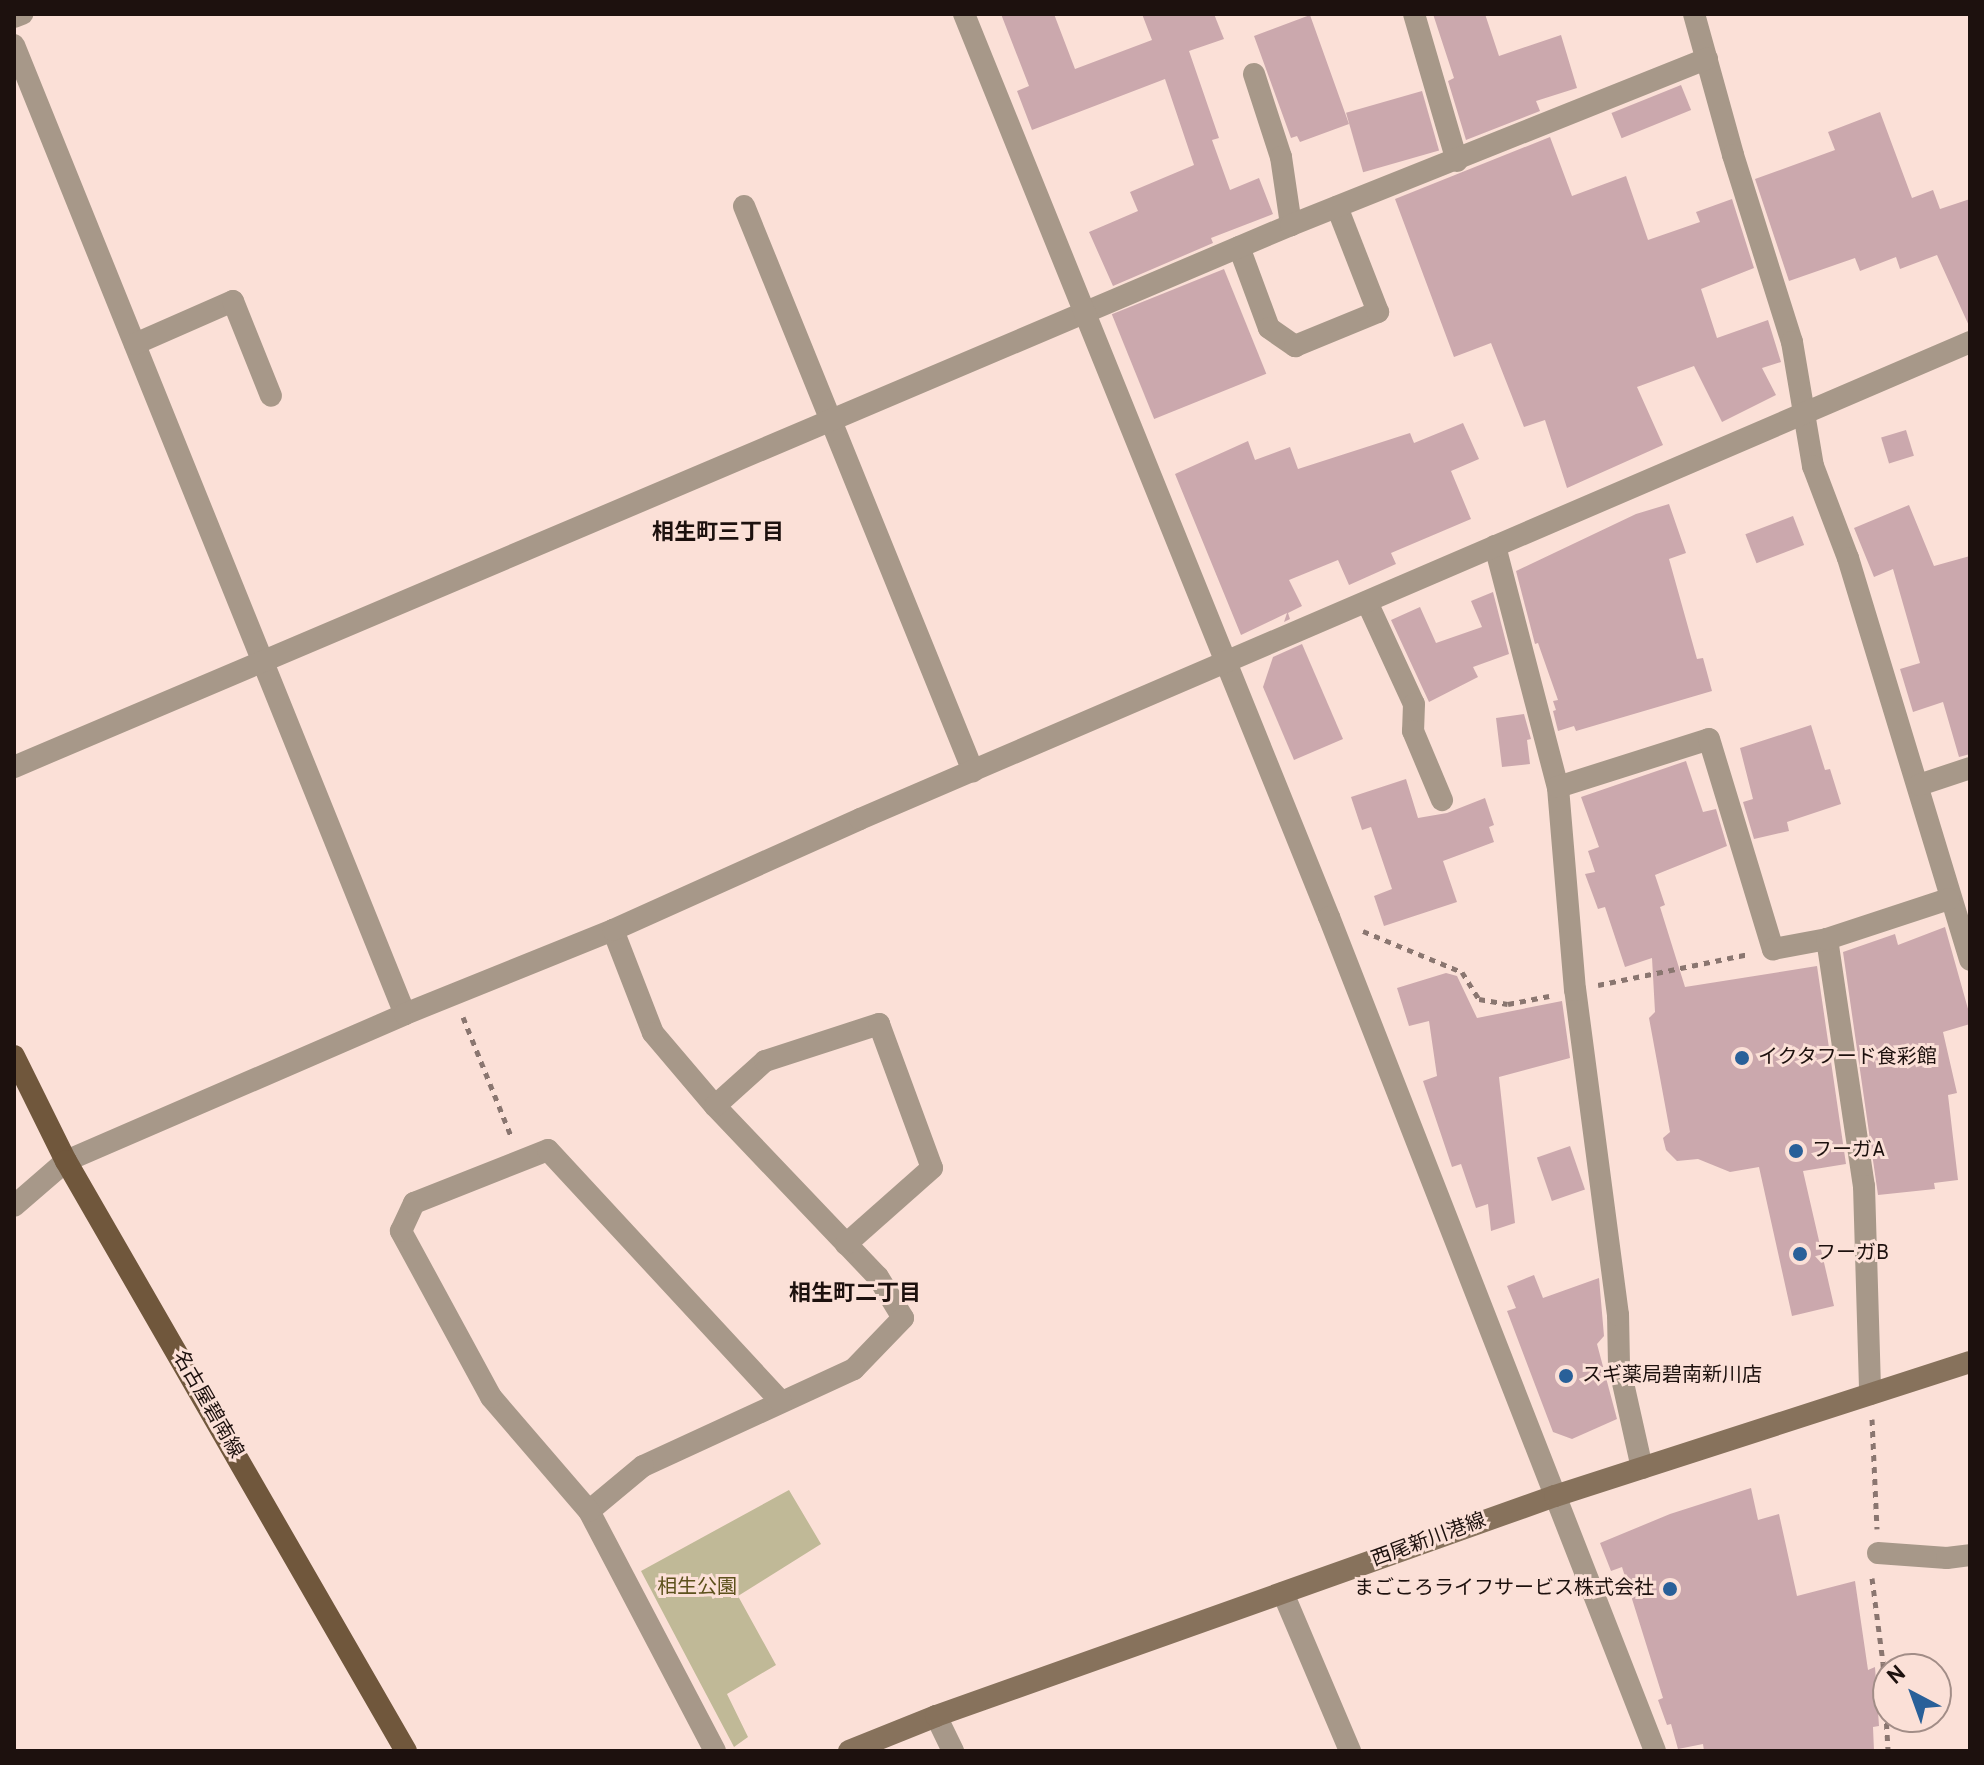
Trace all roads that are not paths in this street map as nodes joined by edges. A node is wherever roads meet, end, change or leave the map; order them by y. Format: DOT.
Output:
graph roads {
  1 [pos="22,14"];
  2 [pos="964,14"];
  3 [pos="1414,14"];
  4 [pos="1694,14"];
  5 [pos="14,17"];
  6 [pos="14,45"];
  7 [pos="1707,59"];
  8 [pos="1254,74"];
  9 [pos="1457,161"];
  10 [pos="744,206"];
  11 [pos="1337,207"];
  12 [pos="1291,225"];
  13 [pos="1239,247"];
  14 [pos="1084,312"];
  15 [pos="1970,342"];
  16 [pos="135,344"];
  17 [pos="271,396"];
  18 [pos="1803,416"];
  19 [pos="830,421"];
  20 [pos="1495,546"];
  21 [pos="1367,602"];
  22 [pos="261,662"];
  23 [pos="1225,664"];
  24 [pos="14,767"];
  25 [pos="1970,768"];
  26 [pos="973,771"];
  27 [pos="1919,785"];
  28 [pos="1558,787"];
  29 [pos="1442,800"];
  30 [pos="1949,899"];
  31 [pos="613,930"];
  32 [pos="1827,939"];
  33 [pos="1970,960"];
  34 [pos="405,1014"];
  35 [pos="14,1056"];
  36 [pos="715,1106"];
  37 [pos="66,1161"];
  38 [pos="14,1206"];
  39 [pos="846,1244"];
  40 [pos="1970,1362"];
  41 [pos="1870,1394"];
  42 [pos="781,1402"];
  43 [pos="1642,1468"];
  44 [pos="1555,1496"];
  45 [pos="589,1511"];
  46 [pos="1878,1553"];
  47 [pos="1970,1555"];
  48 [pos="1283,1593"];
  49 [pos="936,1716"];
  50 [pos="406,1751"];
  51 [pos="715,1751"];
  52 [pos="849,1751"];
  53 [pos="953,1751"];
  54 [pos="1350,1751"];
  55 [pos="1655,1751"];
  1 -- 5 [label="street"];
  2 -- 14 [label="street"];
  3 -- 9 [label="street"];
  4 -- 7 [label="street"];
  6 -- 16 [label="street"];
  7 -- 9 [label="street"];
  7 -- 18 [label="street"];
  8 -- 12 [label="street"];
  9 -- 11 [label="street"];
  10 -- 19 [label="street"];
  11 -- 12 [label="street"];
  11 -- 13 [label="street"];
  12 -- 13 [label="street"];
  13 -- 14 [label="street"];
  14 -- 19 [label="street"];
  14 -- 23 [label="street"];
  15 -- 18 [label="street"];
  16 -- 17 [label="street"];
  16 -- 22 [label="street"];
  18 -- 20 [label="street"];
  18 -- 27 [label="street"];
  19 -- 22 [label="street"];
  19 -- 26 [label="street"];
  20 -- 21 [label="street"];
  20 -- 28 [label="street"];
  21 -- 23 [label="street"];
  21 -- 29 [label="street"];
  22 -- 24 [label="street"];
  22 -- 34 [label="street"];
  23 -- 26 [label="street"];
  23 -- 44 [label="street"];
  25 -- 27 [label="street"];
  26 -- 31 [label="street"];
  27 -- 30 [label="street"];
  28 -- 32 [label="street"];
  28 -- 43 [label="street"];
  30 -- 32 [label="street"];
  30 -- 33 [label="street"];
  31 -- 34 [label="street"];
  31 -- 36 [label="street"];
  32 -- 41 [label="street"];
  34 -- 37 [label="street"];
  35 -- 37 [label="main road, 名古屋碧南線"];
  36 -- 39 [label="street"];
  36 -- 39 [label="street"];
  37 -- 38 [label="street"];
  37 -- 50 [label="main road, 名古屋碧南線"];
  39 -- 42 [label="street"];
  40 -- 41 [label="main road, 西尾新川港線"];
  41 -- 43 [label="main road, 西尾新川港線"];
  42 -- 45 [label="street"];
  42 -- 45 [label="street"];
  43 -- 44 [label="main road, 西尾新川港線"];
  44 -- 48 [label="main road, 西尾新川港線"];
  44 -- 55 [label="street"];
  45 -- 51 [label="street"];
  46 -- 47 [label="street"];
  48 -- 49 [label="main road, 西尾新川港線"];
  48 -- 54 [label="street"];
  49 -- 52 [label="main road, 西尾新川港線"];
  49 -- 53 [label="street"];
}
